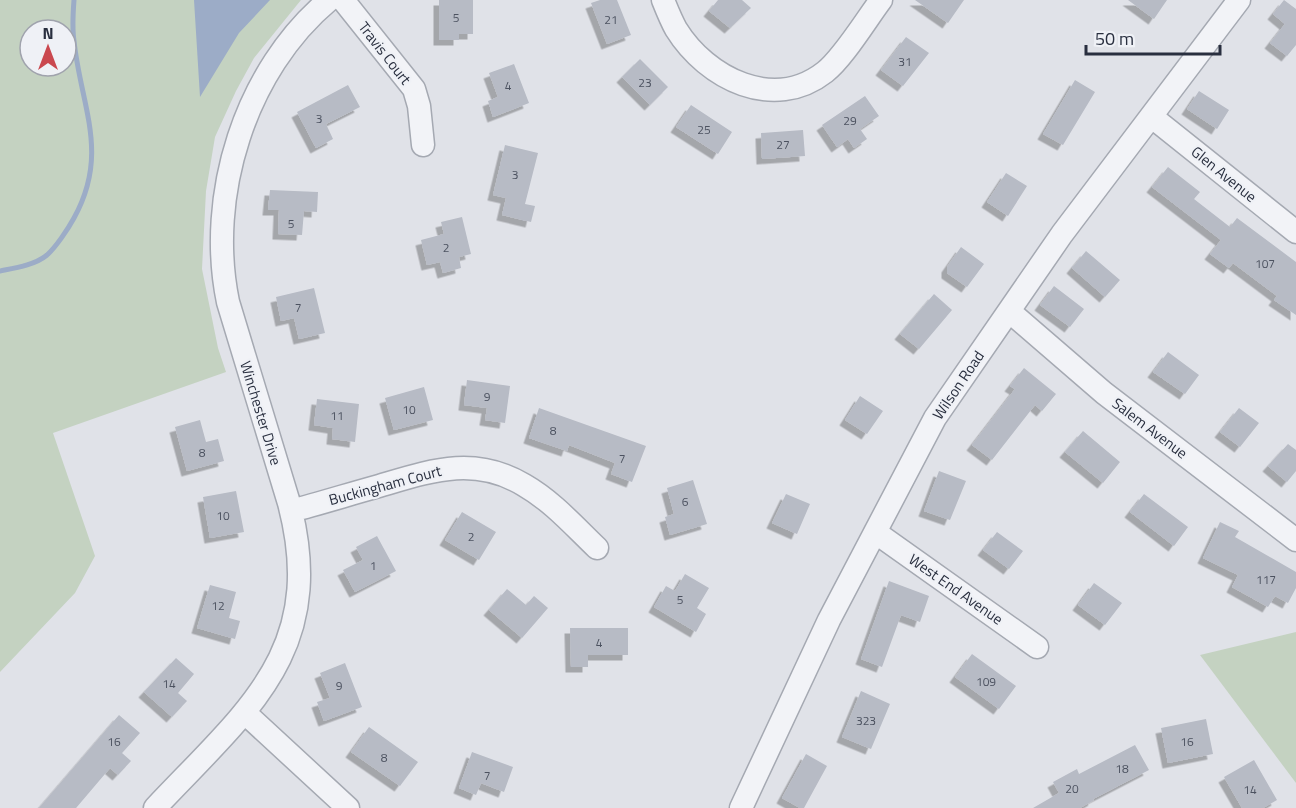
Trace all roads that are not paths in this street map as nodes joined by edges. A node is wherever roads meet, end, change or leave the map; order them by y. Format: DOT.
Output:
graph roads {
  1 [pos="329,0"];
  2 [pos="343,0"];
  3 [pos="663,0"];
  4 [pos="881,0"];
  5 [pos="1239,0"];
  6 [pos="1152,117"];
  7 [pos="423,145"];
  8 [pos="1296,232"];
  9 [pos="1009,311"];
  10 [pos="291,511"];
  11 [pos="874,531"];
  12 [pos="1296,540"];
  13 [pos="597,548"];
  14 [pos="1036,647"];
  15 [pos="245,713"];
  16 [pos="155,808"];
  17 [pos="348,808"];
  18 [pos="741,808"];
  1 -- 10 [label="street, Winchester Drive"];
  2 -- 7 [label="street, Travis Court"];
  3 -- 4 [label="street"];
  5 -- 6 [label="street, Wilson Road"];
  6 -- 8 [label="street, Glen Avenue"];
  6 -- 9 [label="street, Wilson Road"];
  9 -- 11 [label="street, Wilson Road"];
  9 -- 12 [label="street, Salem Avenue"];
  10 -- 13 [label="street, Buckingham Court"];
  10 -- 15 [label="street, Winchester Drive"];
  11 -- 14 [label="street, West End Avenue"];
  11 -- 18 [label="street, Wilson Road"];
  15 -- 16 [label="street, Winchester Drive"];
  15 -- 17 [label="street"];
}
